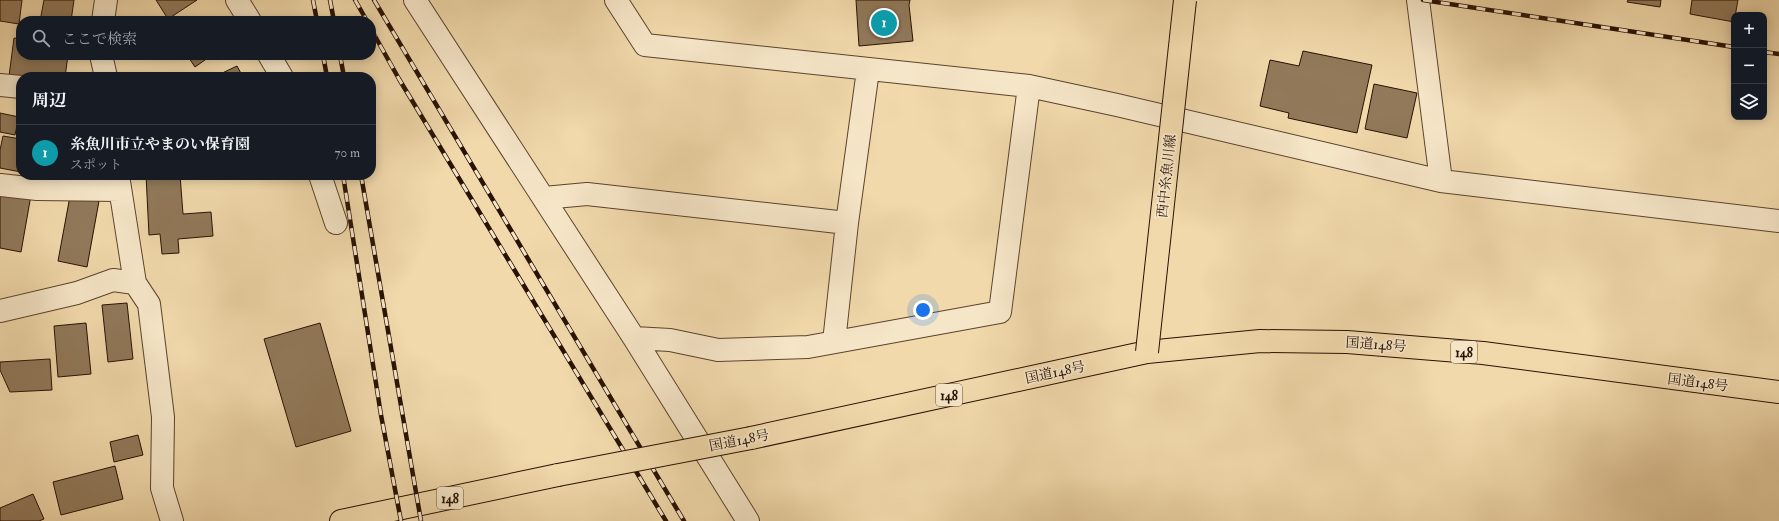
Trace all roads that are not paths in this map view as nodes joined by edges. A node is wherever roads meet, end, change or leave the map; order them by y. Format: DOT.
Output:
graph roads {
  1 [pos="106,0"];
  2 [pos="237,0"];
  3 [pos="415,0"];
  4 [pos="616,0"];
  5 [pos="1185,0"];
  6 [pos="1418,0"];
  7 [pos="104,16"];
  8 [pos="247,16"];
  9 [pos="102,60"];
  10 [pos="272,60"];
  11 [pos="868,70"];
  12 [pos="105,72"];
  13 [pos="279,72"];
  14 [pos="0,85"];
  15 [pos="1029,86"];
  16 [pos="16,87"];
  17 [pos="322,180"];
  18 [pos="1441,180"];
  19 [pos="119,182"];
  20 [pos="0,185"];
  21 [pos="544,198"];
  22 [pos="1779,221"];
  23 [pos="336,223"];
  24 [pos="848,224"];
  25 [pos="135,283"];
  26 [pos="0,310"];
  27 [pos="634,338"];
  28 [pos="834,342"];
  29 [pos="1147,352"];
  30 [pos="1779,392"];
  31 [pos="172,521"];
  32 [pos="341,521"];
  33 [pos="748,521"];
  1 -- 7 [label="street"];
  2 -- 8 [label="street"];
  3 -- 21 [label="street"];
  4 -- 11 [label="street"];
  5 -- 29 [label="main road, 西中糸魚川線, bridge"];
  6 -- 18 [label="street"];
  9 -- 12 [label="street"];
  10 -- 13 [label="street"];
  11 -- 15 [label="street"];
  11 -- 24 [label="street"];
  14 -- 16 [label="street"];
  15 -- 18 [label="street"];
  15 -- 28 [label="street"];
  17 -- 23 [label="street"];
  18 -- 22 [label="street"];
  19 -- 20 [label="street"];
  19 -- 25 [label="street"];
  21 -- 24 [label="street"];
  21 -- 27 [label="street"];
  24 -- 28 [label="street"];
  25 -- 26 [label="street"];
  25 -- 31 [label="street"];
  27 -- 28 [label="street"];
  27 -- 33 [label="street"];
  29 -- 30 [label="main road, 国道148号 / 148"];
  29 -- 32 [label="main road, 国道148号 / 148, bridge"];
}
